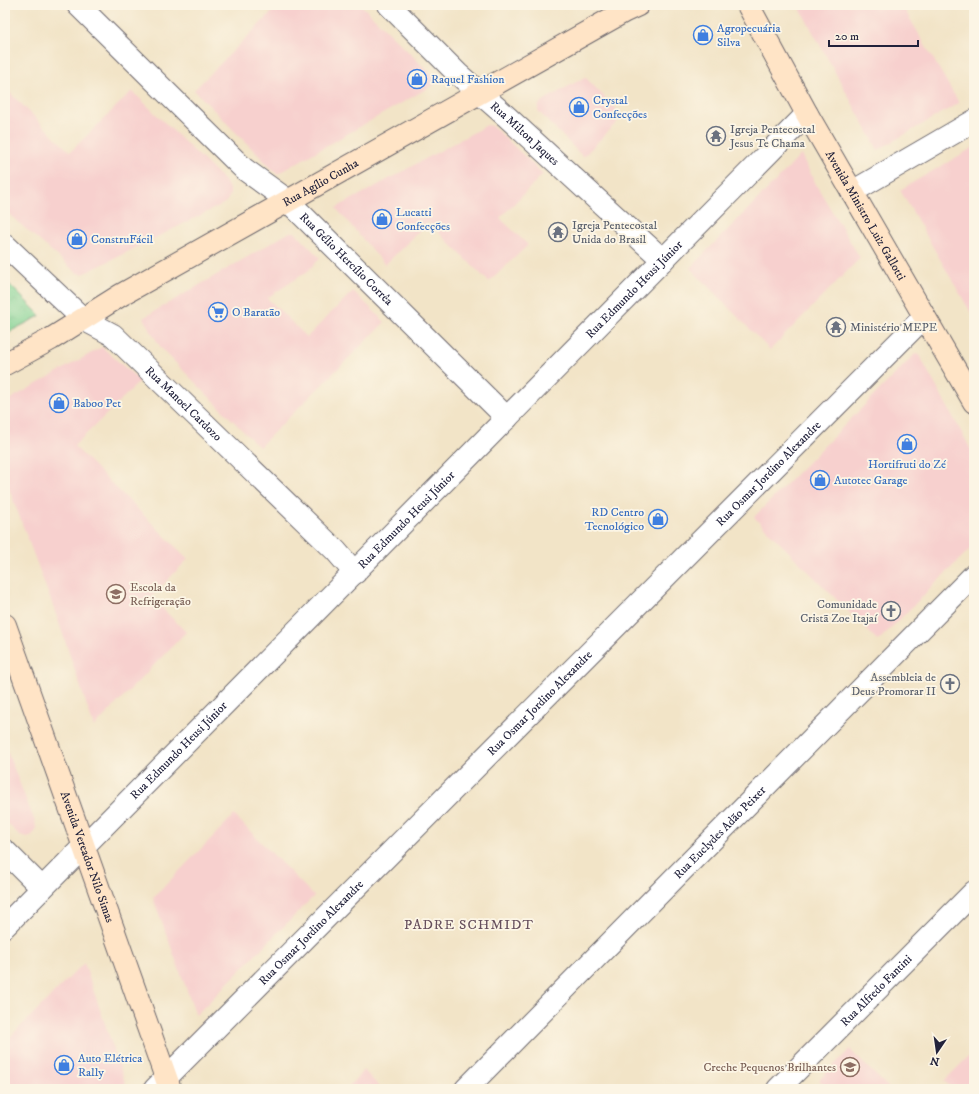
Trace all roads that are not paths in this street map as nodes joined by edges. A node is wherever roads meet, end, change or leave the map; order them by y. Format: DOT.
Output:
graph roads {
  1 [pos="78,5"];
  2 [pos="389,5"];
  3 [pos="638,5"];
  4 [pos="748,5"];
  5 [pos="480,92"];
  6 [pos="807,114"];
  7 [pos="974,121"];
  8 [pos="852,192"];
  9 [pos="287,200"];
  10 [pos="5,245"];
  11 [pos="663,260"];
  12 [pos="924,317"];
  13 [pos="83,319"];
  14 [pos="5,364"];
  15 [pos="974,402"];
  16 [pos="508,418"];
  17 [pos="355,573"];
  18 [pos="974,575"];
  19 [pos="5,625"];
  20 [pos="84,846"];
  21 [pos="5,851"];
  22 [pos="42,888"];
  23 [pos="974,892"];
  24 [pos="5,926"];
  25 [pos="164,1085"];
  26 [pos="466,1089"];
  27 [pos="778,1089"];
  1 -- 9 [label="street, Rua Gélio Hercílio Corrêa"];
  2 -- 5 [label="street, Rua Milton Jaques"];
  3 -- 5 [label="main road, Rua Agílio Cunha"];
  4 -- 6 [label="main road, Avenida Ministro Luiz Gallotti"];
  5 -- 9 [label="main road, Rua Agílio Cunha"];
  5 -- 11 [label="street, Rua Milton Jaques"];
  6 -- 8 [label="main road, Avenida Ministro Luiz Gallotti"];
  6 -- 11 [label="street, Rua Edmundo Heusi Júnior"];
  7 -- 8 [label="street"];
  8 -- 12 [label="main road, Avenida Ministro Luiz Gallotti"];
  9 -- 13 [label="main road, Rua Agílio Cunha"];
  9 -- 16 [label="street, Rua Gélio Hercílio Corrêa"];
  10 -- 13 [label="street, Rua Manoel Cardozo"];
  11 -- 16 [label="street, Rua Edmundo Heusi Júnior"];
  12 -- 15 [label="main road, Avenida Ministro Luiz Gallotti"];
  12 -- 25 [label="street, Rua Osmar Jordino Alexandre"];
  13 -- 14 [label="main road, Rua Agílio Cunha"];
  13 -- 17 [label="street, Rua Manoel Cardozo"];
  16 -- 17 [label="street, Rua Edmundo Heusi Júnior"];
  17 -- 20 [label="street, Rua Edmundo Heusi Júnior"];
  18 -- 26 [label="street, Rua Euclydes Adão Peixer"];
  19 -- 20 [label="main road, Avenida Vereador Nilo Simas"];
  20 -- 22 [label="street, Rua Edmundo Heusi Júnior"];
  20 -- 25 [label="main road, Avenida Vereador Nilo Simas"];
  21 -- 22 [label="street"];
  22 -- 24 [label="street, Rua Edmundo Heusi Júnior"];
  23 -- 27 [label="street, Rua Alfredo Fantini"];
}
